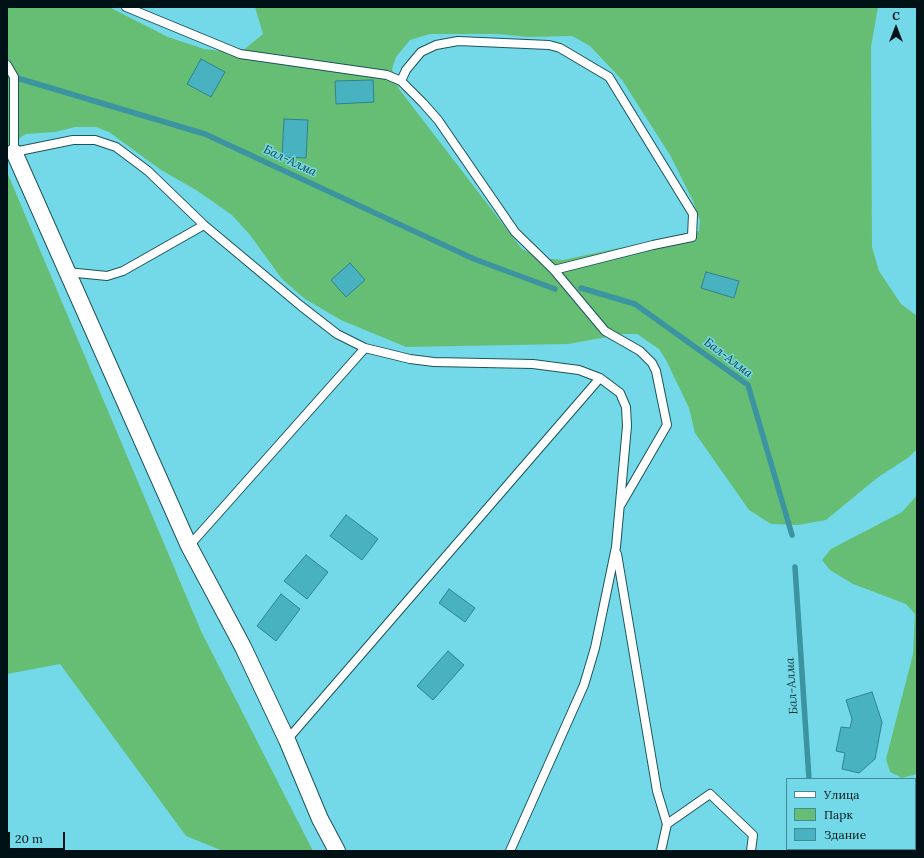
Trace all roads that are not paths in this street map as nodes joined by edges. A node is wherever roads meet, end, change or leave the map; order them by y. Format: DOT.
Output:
graph roads {
  1 [pos="126,7"];
  2 [pos="7,65"];
  3 [pos="400,81"];
  4 [pos="14,152"];
  5 [pos="204,225"];
  6 [pos="554,270"];
  7 [pos="68,272"];
  8 [pos="365,348"];
  9 [pos="600,378"];
  10 [pos="618,508"];
  11 [pos="190,546"];
  12 [pos="616,547"];
  13 [pos="287,740"];
  14 [pos="667,824"];
  15 [pos="337,851"];
  16 [pos="510,851"];
  17 [pos="661,851"];
  18 [pos="751,851"];
  1 -- 3 [label="lane"];
  2 -- 4 [label="lane"];
  3 -- 6 [label="lane"];
  3 -- 6 [label="lane"];
  4 -- 5 [label="lane"];
  4 -- 7 [label="street"];
  5 -- 7 [label="lane"];
  5 -- 8 [label="lane"];
  6 -- 10 [label="lane"];
  7 -- 11 [label="street"];
  8 -- 9 [label="lane"];
  8 -- 11 [label="lane"];
  9 -- 10 [label="lane"];
  9 -- 13 [label="lane"];
  10 -- 12 [label="lane"];
  11 -- 13 [label="street"];
  12 -- 14 [label="lane"];
  12 -- 16 [label="lane"];
  13 -- 15 [label="street"];
  14 -- 17 [label="lane"];
  14 -- 18 [label="lane"];
}
